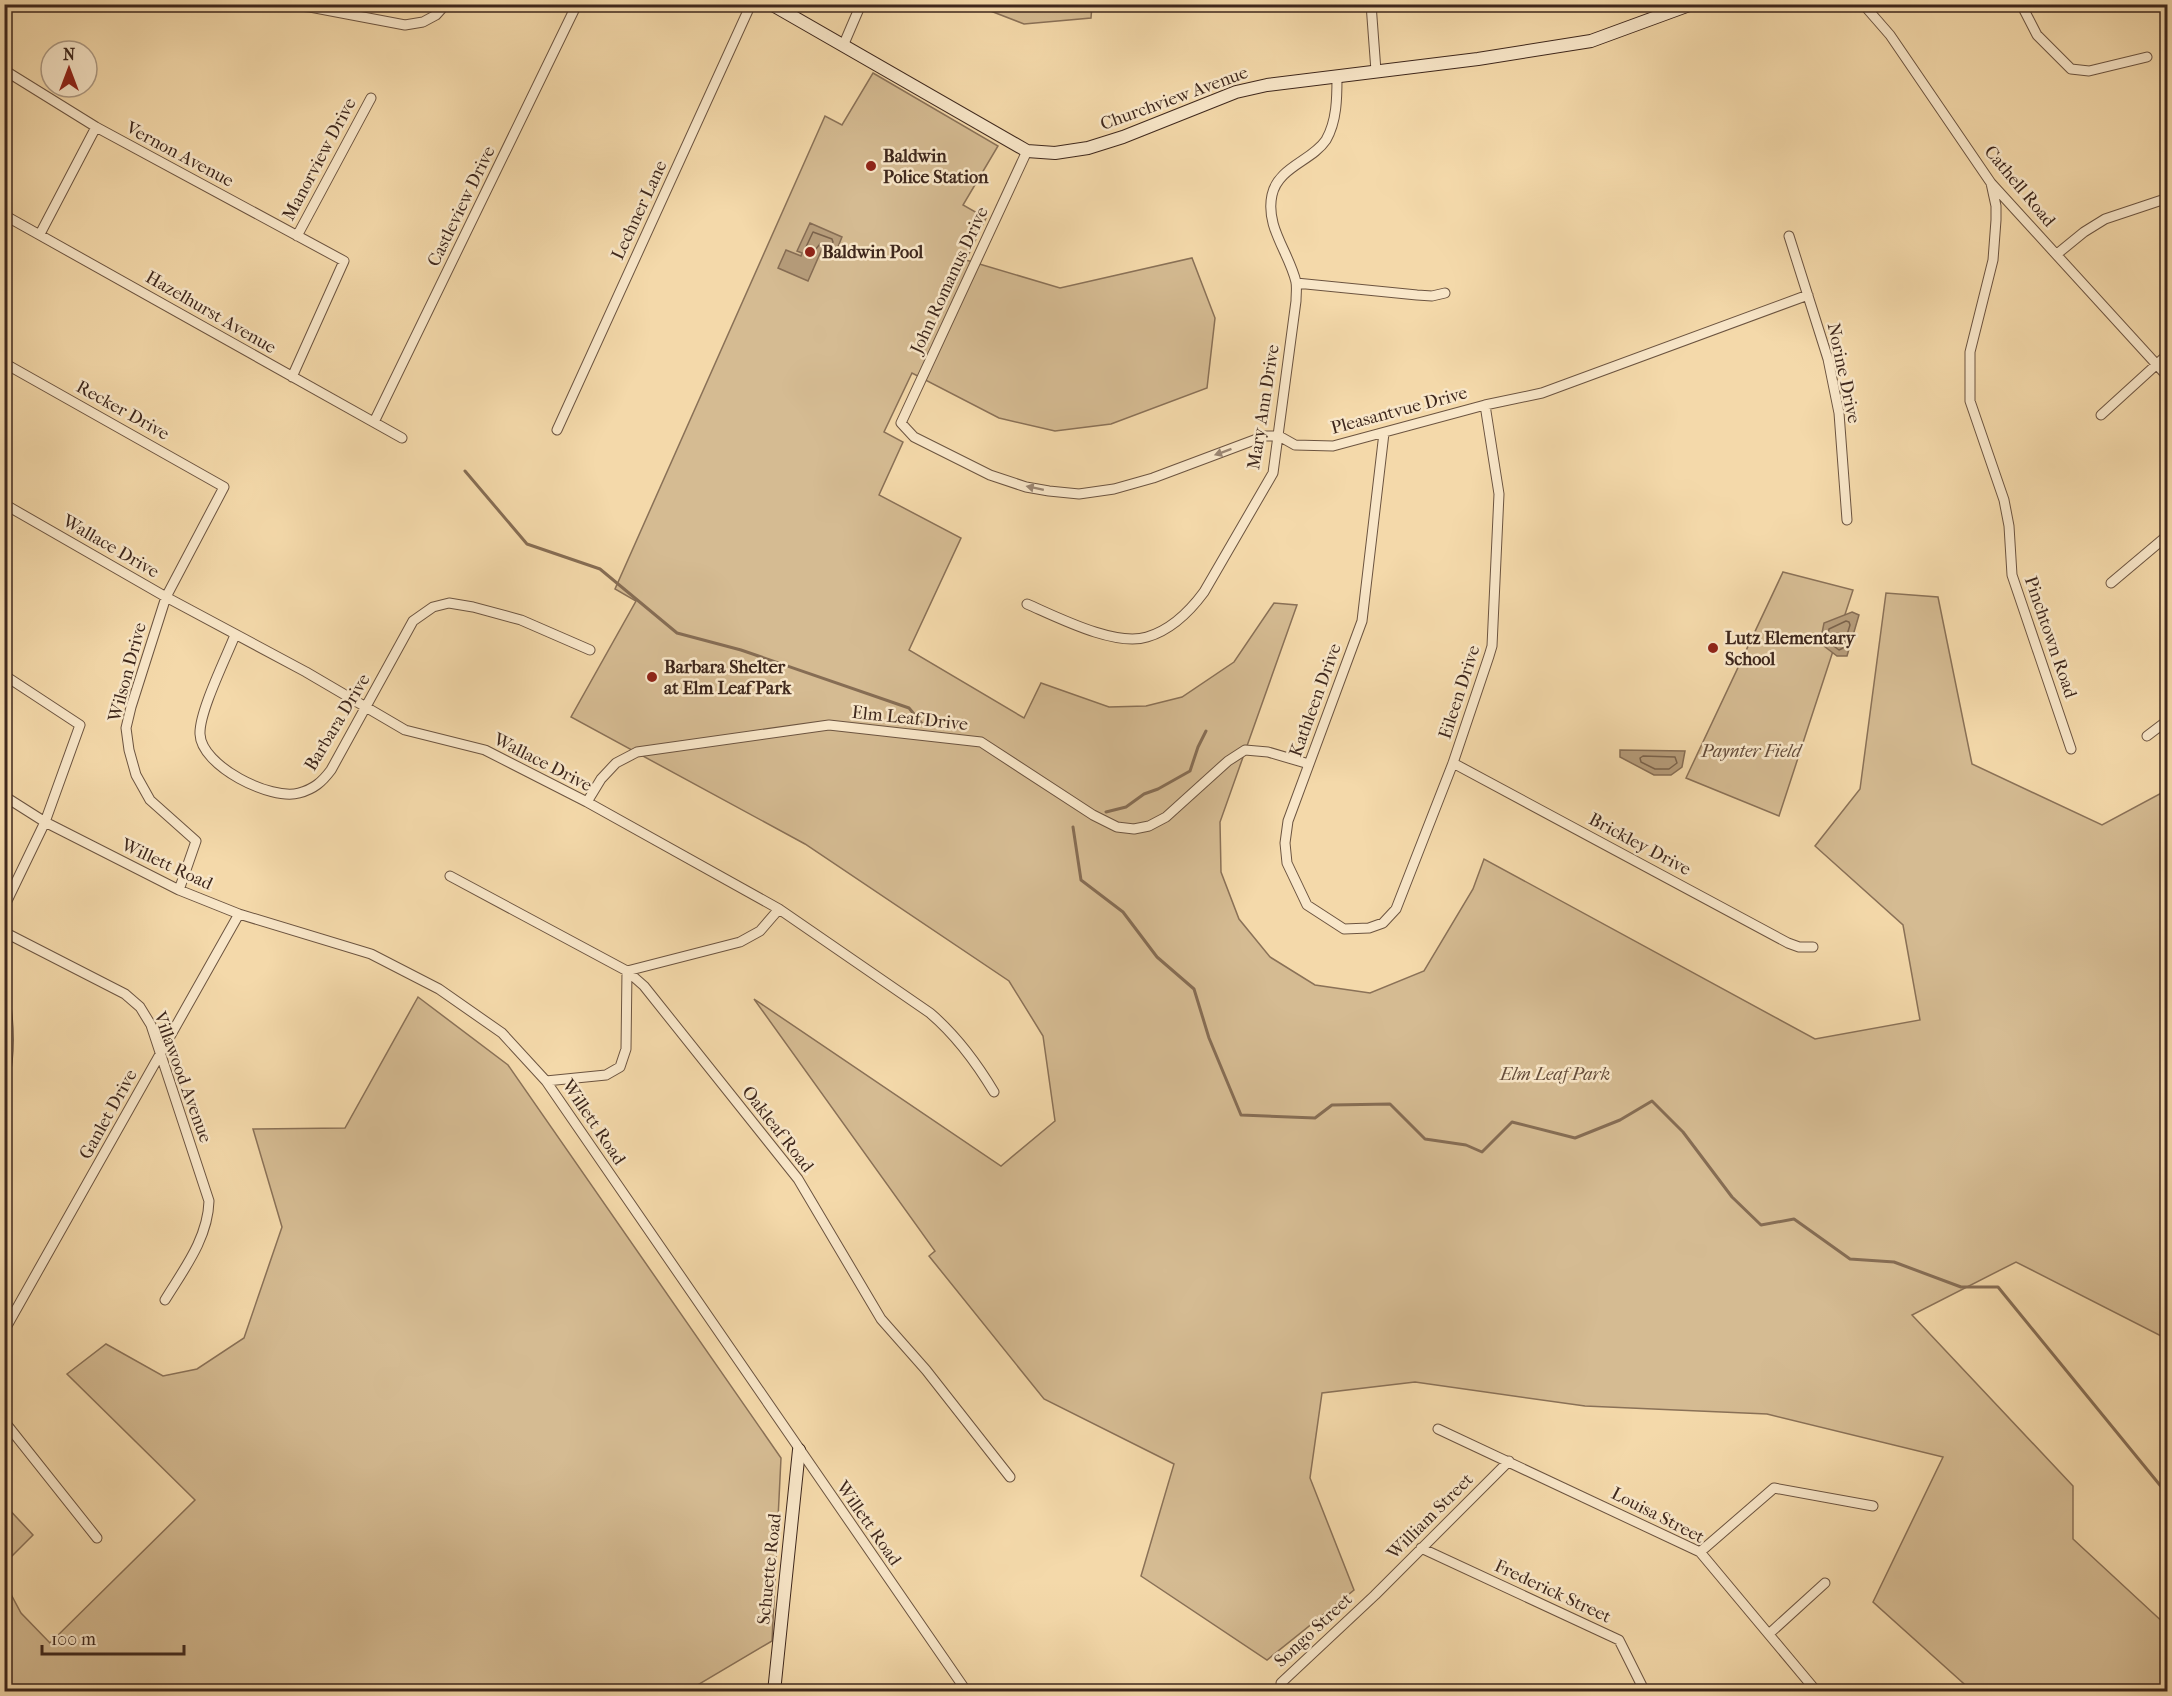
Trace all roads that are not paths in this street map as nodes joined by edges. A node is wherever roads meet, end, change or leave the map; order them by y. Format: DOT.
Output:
graph roads {
  1 [pos="276,4"];
  2 [pos="446,4"];
  3 [pos="577,4"];
  4 [pos="751,4"];
  5 [pos="771,4"];
  6 [pos="861,4"];
  7 [pos="1371,4"];
  8 [pos="1692,4"];
  9 [pos="1863,4"];
  10 [pos="2021,4"];
  11 [pos="310,6"];
  12 [pos="843,46"];
  13 [pos="2147,57"];
  14 [pos="4,70"];
  15 [pos="1376,71"];
  16 [pos="1337,77"];
  17 [pos="371,98"];
  18 [pos="96,127"];
  19 [pos="1027,151"];
  20 [pos="1991,183"];
  21 [pos="2168,198"];
  22 [pos="4,215"];
  23 [pos="39,234"];
  24 [pos="297,236"];
  25 [pos="1789,236"];
  26 [pos="2057,254"];
  27 [pos="1296,283"];
  28 [pos="1445,292"];
  29 [pos="1808,295"];
  30 [pos="2168,354"];
  31 [pos="4,363"];
  32 [pos="2154,365"];
  33 [pos="292,377"];
  34 [pos="2168,377"];
  35 [pos="1485,405"];
  36 [pos="2101,415"];
  37 [pos="374,422"];
  38 [pos="901,423"];
  39 [pos="557,430"];
  40 [pos="1384,433"];
  41 [pos="1279,436"];
  42 [pos="402,438"];
  43 [pos="224,487"];
  44 [pos="4,504"];
  45 [pos="1847,520"];
  46 [pos="2168,535"];
  47 [pos="2111,583"];
  48 [pos="166,597"];
  49 [pos="1027,604"];
  50 [pos="235,635"];
  51 [pos="590,650"];
  52 [pos="4,675"];
  53 [pos="366,708"];
  54 [pos="2168,720"];
  55 [pos="2147,736"];
  56 [pos="2070,749"];
  57 [pos="1453,763"];
  58 [pos="1309,764"];
  59 [pos="4,796"];
  60 [pos="587,802"];
  61 [pos="45,822"];
  62 [pos="450,876"];
  63 [pos="179,890"];
  64 [pos="4,907"];
  65 [pos="779,909"];
  66 [pos="239,914"];
  67 [pos="1369,928"];
  68 [pos="4,932"];
  69 [pos="1813,947"];
  70 [pos="627,971"];
  71 [pos="4,991"];
  72 [pos="161,1053"];
  73 [pos="4,1081"];
  74 [pos="546,1081"];
  75 [pos="994,1092"];
  76 [pos="165,1300"];
  77 [pos="4,1331"];
  78 [pos="4,1421"];
  79 [pos="1438,1429"];
  80 [pos="799,1450"];
  81 [pos="1509,1461"];
  82 [pos="1010,1477"];
  83 [pos="1873,1506"];
  84 [pos="97,1538"];
  85 [pos="1421,1548"];
  86 [pos="1700,1552"];
  87 [pos="1825,1583"];
  88 [pos="1375,1595"];
  89 [pos="1770,1634"];
  90 [pos="774,1692"];
  91 [pos="967,1692"];
  92 [pos="1281,1692"];
  93 [pos="1645,1692"];
  94 [pos="1817,1692"];
  1 -- 11 [label="street"];
  2 -- 11 [label="street"];
  3 -- 37 [label="street, Castleview Drive"];
  4 -- 39 [label="street, Lechner Lane"];
  5 -- 12 [label="street, Churchview Avenue"];
  6 -- 12 [label="street"];
  7 -- 15 [label="street"];
  8 -- 15 [label="street, Churchview Avenue"];
  9 -- 20 [label="street, Cathell Road"];
  10 -- 13 [label="street"];
  12 -- 19 [label="street, Churchview Avenue"];
  14 -- 18 [label="street, Vernon Avenue"];
  15 -- 16 [label="street, Churchview Avenue"];
  16 -- 19 [label="street, Churchview Avenue"];
  16 -- 27 [label="street, Mary Ann Drive"];
  17 -- 24 [label="street, Manorview Drive"];
  18 -- 23 [label="street"];
  18 -- 24 [label="street, Vernon Avenue"];
  19 -- 38 [label="street, John Romanus Drive"];
  20 -- 26 [label="street, Cathell Road"];
  20 -- 56 [label="street, Pinchtown Road"];
  21 -- 26 [label="street"];
  22 -- 23 [label="street, Hazelhurst Avenue"];
  23 -- 33 [label="street, Hazelhurst Avenue"];
  24 -- 33 [label="street, Vernon Avenue"];
  25 -- 29 [label="street, Norine Drive"];
  26 -- 32 [label="street, Cathell Road"];
  27 -- 28 [label="street"];
  27 -- 41 [label="street, Mary Ann Drive"];
  29 -- 35 [label="street, Pleasantvue Drive"];
  29 -- 45 [label="street, Norine Drive"];
  30 -- 32 [label="street"];
  31 -- 43 [label="street, Recker Drive"];
  32 -- 34 [label="street, Cathell Road"];
  32 -- 36 [label="street"];
  33 -- 37 [label="street, Hazelhurst Avenue"];
  35 -- 40 [label="street, Pleasantvue Drive"];
  35 -- 57 [label="street, Eileen Drive"];
  37 -- 42 [label="street, Hazelhurst Avenue"];
  41 -- 38 [label="street, Pleasantvue Drive, one-way"];
  40 -- 41 [label="street, Pleasantvue Drive"];
  40 -- 58 [label="street, Kathleen Drive"];
  41 -- 49 [label="street, Mary Ann Drive"];
  43 -- 48 [label="street, Wilson Drive"];
  44 -- 48 [label="street, Wallace Drive"];
  46 -- 47 [label="street"];
  48 -- 50 [label="street, Wallace Drive"];
  48 -- 63 [label="street, Wilson Drive"];
  50 -- 53 [label="street, Wallace Drive"];
  50 -- 53 [label="street, Barbara Drive"];
  51 -- 53 [label="street, Barbara Drive"];
  52 -- 61 [label="street"];
  53 -- 60 [label="street, Wallace Drive"];
  54 -- 55 [label="street"];
  57 -- 67 [label="street, Eileen Drive"];
  57 -- 69 [label="street, Brickley Drive"];
  58 -- 60 [label="street, Elm Leaf Drive"];
  58 -- 67 [label="street, Kathleen Drive"];
  59 -- 61 [label="street, Willett Road"];
  60 -- 65 [label="street, Wallace Drive"];
  61 -- 63 [label="street, Willett Road"];
  61 -- 64 [label="street"];
  62 -- 70 [label="street, Oakleaf Road"];
  63 -- 66 [label="street, Willett Road"];
  65 -- 70 [label="street"];
  65 -- 75 [label="street, Wallace Drive"];
  66 -- 72 [label="street, Ganlet Drive"];
  66 -- 74 [label="street, Willett Road"];
  68 -- 72 [label="street, Villawood Avenue"];
  70 -- 74 [label="street"];
  70 -- 82 [label="street, Oakleaf Road"];
  71 -- 73 [label="street"];
  72 -- 76 [label="street, Villawood Avenue"];
  72 -- 77 [label="street, Ganlet Drive"];
  74 -- 80 [label="street, Willett Road"];
  78 -- 84 [label="street"];
  79 -- 81 [label="street, Louisa Street"];
  80 -- 90 [label="street, Schuette Road"];
  80 -- 91 [label="street, Willett Road"];
  81 -- 85 [label="street, William Street"];
  81 -- 86 [label="street, Louisa Street"];
  83 -- 86 [label="street"];
  85 -- 88 [label="street, William Street"];
  85 -- 93 [label="street, Frederick Street"];
  86 -- 89 [label="street, Louisa Street"];
  87 -- 89 [label="street"];
  88 -- 92 [label="street, Songo Street"];
  89 -- 94 [label="street, Louisa Street"];
}
